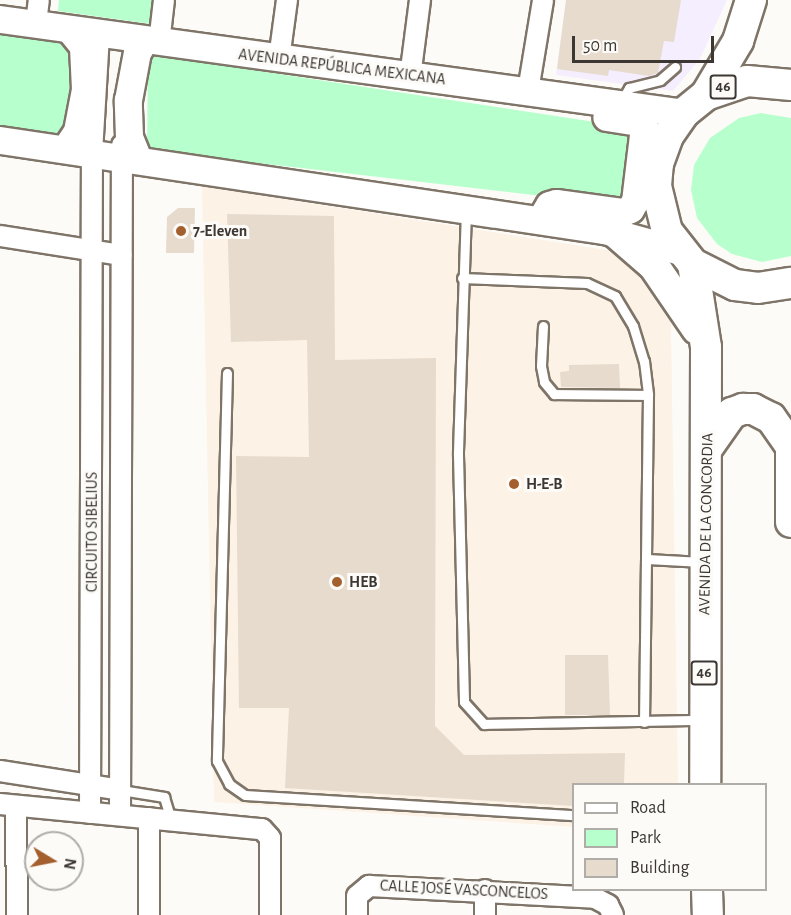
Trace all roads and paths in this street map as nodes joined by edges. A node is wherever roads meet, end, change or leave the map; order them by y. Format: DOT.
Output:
graph roads {
  1 [pos="164,0"];
  2 [pos="287,0"];
  3 [pos="420,0"];
  4 [pos="543,0"];
  5 [pos="751,0"];
  6 [pos="37,12"];
  7 [pos="0,19"];
  8 [pos="69,29"];
  9 [pos="99,34"];
  10 [pos="143,41"];
  11 [pos="279,59"];
  12 [pos="675,67"];
  13 [pos="410,77"];
  14 [pos="791,85"];
  15 [pos="528,91"];
  16 [pos="555,95"];
  17 [pos="620,103"];
  18 [pos="695,104"];
  19 [pos="0,140"];
  20 [pos="65,148"];
  21 [pos="92,153"];
  22 [pos="130,158"];
  23 [pos="466,208"];
  24 [pos="540,220"];
  25 [pos="616,233"];
  26 [pos="0,236"];
  27 [pos="93,250"];
  28 [pos="122,255"];
  29 [pos="686,257"];
  30 [pos="462,278"];
  31 [pos="791,283"];
  32 [pos="543,327"];
  33 [pos="706,347"];
  34 [pos="227,373"];
  35 [pos="648,395"];
  36 [pos="791,441"];
  37 [pos="708,447"];
  38 [pos="791,447"];
  39 [pos="791,522"];
  40 [pos="647,559"];
  41 [pos="704,562"];
  42 [pos="704,720"];
  43 [pos="644,722"];
  44 [pos="0,771"];
  45 [pos="705,783"];
  46 [pos="91,787"];
  47 [pos="121,790"];
  48 [pos="8,805"];
  49 [pos="90,813"];
  50 [pos="120,815"];
  51 [pos="572,815"];
  52 [pos="149,818"];
  53 [pos="171,820"];
  54 [pos="485,890"];
  55 [pos="707,891"];
  56 [pos="17,915"];
  57 [pos="149,915"];
  58 [pos="270,915"];
  59 [pos="357,915"];
  60 [pos="485,915"];
  61 [pos="613,915"];
  62 [pos="708,915"];
  1 -- 10 [label="street"];
  2 -- 11 [label="street"];
  3 -- 13 [label="street"];
  4 -- 15 [label="street"];
  5 -- 18 [label="main road, 46"];
  6 -- 7 [label="main road, AVENIDA REPÚBLICA MEXICANA"];
  6 -- 8 [label="main road, AVENIDA REPÚBLICA MEXICANA"];
  8 -- 9 [label="main road, AVENIDA REPÚBLICA MEXICANA"];
  8 -- 20 [label="main road"];
  9 -- 10 [label="main road, AVENIDA REPÚBLICA MEXICANA"];
  9 -- 21 [label="street, CIRCUITO SIBELIUS"];
  10 -- 11 [label="main road, AVENIDA REPÚBLICA MEXICANA"];
  10 -- 22 [label="main road"];
  11 -- 13 [label="main road, AVENIDA REPÚBLICA MEXICANA"];
  12 -- 17 [label="lane"];
  13 -- 15 [label="main road, AVENIDA REPÚBLICA MEXICANA"];
  14 -- 18 [label="main road, 46"];
  15 -- 16 [label="main road, AVENIDA REPÚBLICA MEXICANA"];
  16 -- 17 [label="main road, AVENIDA REPÚBLICA MEXICANA"];
  16 -- 24 [label="main road"];
  17 -- 18 [label="main road, AVENIDA REPÚBLICA MEXICANA"];
  18 -- 29 [label="main road, 46"];
  19 -- 20 [label="main road"];
  20 -- 21 [label="main road"];
  21 -- 22 [label="main road"];
  21 -- 27 [label="street, CIRCUITO SIBELIUS"];
  22 -- 23 [label="main road"];
  22 -- 28 [label="street, CIRCUITO SIBELIUS"];
  23 -- 24 [label="main road"];
  23 -- 30 [label="lane"];
  24 -- 25 [label="main road"];
  25 -- 29 [label="main road"];
  25 -- 33 [label="main road"];
  26 -- 27 [label="street"];
  27 -- 28 [label="street"];
  27 -- 46 [label="street, CIRCUITO SIBELIUS"];
  28 -- 47 [label="street, CIRCUITO SIBELIUS"];
  29 -- 31 [label="main road"];
  29 -- 33 [label="main road, AVENIDA DE LA CONCORDIA / 46"];
  30 -- 35 [label="lane"];
  30 -- 43 [label="lane"];
  32 -- 35 [label="lane"];
  33 -- 37 [label="main road, AVENIDA DE LA CONCORDIA / 46"];
  34 -- 51 [label="lane"];
  35 -- 40 [label="lane"];
  36 -- 38 [label="main road"];
  37 -- 38 [label="main road"];
  37 -- 41 [label="main road, AVENIDA DE LA CONCORDIA / 46"];
  38 -- 39 [label="main road"];
  40 -- 41 [label="lane"];
  40 -- 43 [label="lane"];
  41 -- 42 [label="main road, AVENIDA DE LA CONCORDIA / 46"];
  42 -- 43 [label="lane"];
  42 -- 45 [label="main road, AVENIDA DE LA CONCORDIA / 46"];
  44 -- 46 [label="street"];
  46 -- 47 [label="street"];
  46 -- 49 [label="street, CIRCUITO SIBELIUS"];
  47 -- 50 [label="street, CIRCUITO SIBELIUS"];
  47 -- 53 [label="lane"];
  48 -- 49 [label="street"];
  48 -- 56 [label="street"];
  49 -- 50 [label="street"];
  50 -- 52 [label="street"];
  52 -- 53 [label="street"];
  52 -- 57 [label="street"];
  53 -- 58 [label="street"];
  54 -- 59 [label="street, CALLE JOSÉ VASCONCELOS"];
  54 -- 60 [label="street"];
  54 -- 61 [label="street, CALLE JOSÉ VASCONCELOS"];
  55 -- 62 [label="main road"];
}
